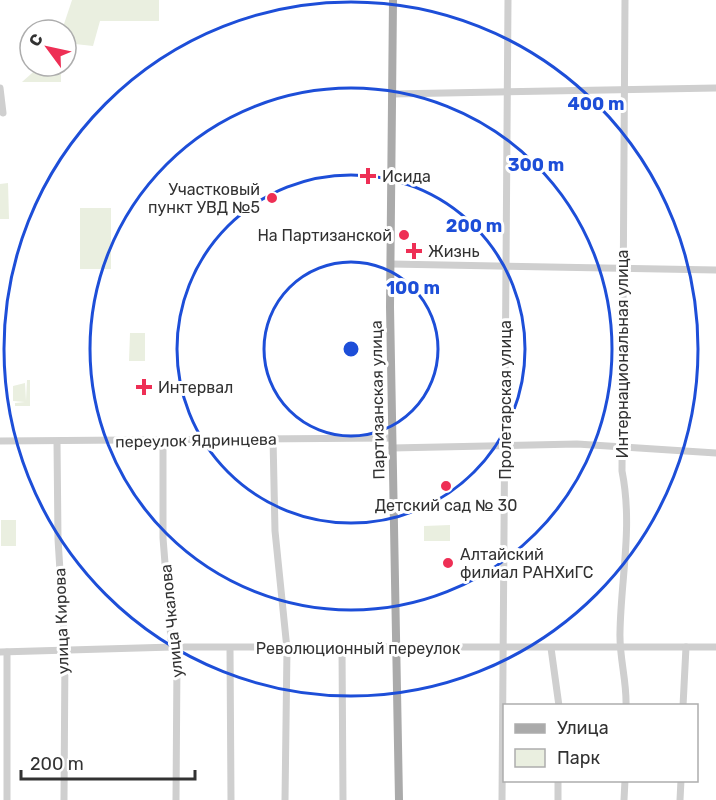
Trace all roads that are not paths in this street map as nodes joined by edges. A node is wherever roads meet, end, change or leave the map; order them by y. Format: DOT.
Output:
graph roads {
  1 [pos="393,0"];
  2 [pos="508,0"];
  3 [pos="625,0"];
  4 [pos="0,88"];
  5 [pos="716,88"];
  6 [pos="624,90"];
  7 [pos="507,93"];
  8 [pos="392,94"];
  9 [pos="3,113"];
  10 [pos="391,264"];
  11 [pos="506,267"];
  12 [pos="622,268"];
  13 [pos="716,270"];
  14 [pos="273,438"];
  15 [pos="392,438"];
  16 [pos="0,441"];
  17 [pos="57,442"];
  18 [pos="163,442"];
  19 [pos="505,446"];
  20 [pos="622,446"];
  21 [pos="392,448"];
  22 [pos="716,453"];
  23 [pos="173,647"];
  24 [pos="397,647"];
  25 [pos="503,647"];
  26 [pos="620,647"];
  27 [pos="686,647"];
  28 [pos="716,647"];
  29 [pos="230,648"];
  30 [pos="342,648"];
  31 [pos="551,648"];
  32 [pos="287,649"];
  33 [pos="65,651"];
  34 [pos="4,652"];
  35 [pos="559,704"];
  36 [pos="626,704"];
  37 [pos="683,704"];
  38 [pos="558,782"];
  39 [pos="625,782"];
  40 [pos="681,782"];
  41 [pos="7,800"];
  42 [pos="64,800"];
  43 [pos="176,800"];
  44 [pos="231,800"];
  45 [pos="285,800"];
  46 [pos="343,800"];
  47 [pos="399,800"];
  48 [pos="502,800"];
  49 [pos="558,800"];
  50 [pos="624,800"];
  51 [pos="680,800"];
  1 -- 8 [label="main road, Партизанская улица"];
  2 -- 7 [label="street, Пролетарская улица"];
  3 -- 6 [label="street, Интернациональная улица"];
  4 -- 9 [label="street"];
  5 -- 6 [label="street"];
  6 -- 7 [label="street"];
  6 -- 12 [label="street, Интернациональная улица"];
  7 -- 8 [label="street"];
  7 -- 11 [label="street, Пролетарская улица"];
  8 -- 10 [label="main road, Партизанская улица"];
  10 -- 11 [label="street"];
  10 -- 15 [label="main road, Партизанская улица"];
  11 -- 12 [label="street"];
  11 -- 19 [label="street, Пролетарская улица"];
  12 -- 13 [label="street"];
  12 -- 20 [label="street, Интернациональная улица"];
  14 -- 15 [label="street, переулок Ядринцева"];
  14 -- 18 [label="street, переулок Ядринцева"];
  14 -- 32 [label="street"];
  15 -- 21 [label="main road, Партизанская улица"];
  16 -- 17 [label="street, переулок Ядринцева"];
  17 -- 18 [label="street, переулок Ядринцева"];
  17 -- 33 [label="street, улица Кирова"];
  18 -- 23 [label="street, улица Чкалова"];
  19 -- 20 [label="street"];
  19 -- 21 [label="street"];
  19 -- 25 [label="street, Пролетарская улица"];
  20 -- 22 [label="street"];
  20 -- 26 [label="street, Интернациональная улица"];
  21 -- 24 [label="main road, Партизанская улица"];
  23 -- 29 [label="street, Революционный переулок"];
  23 -- 33 [label="street, Революционный переулок"];
  23 -- 43 [label="street, улица Чкалова"];
  24 -- 25 [label="street, Революционный переулок"];
  24 -- 30 [label="street, Революционный переулок"];
  24 -- 47 [label="main road, Партизанская улица"];
  25 -- 31 [label="street, Революционный переулок"];
  25 -- 48 [label="street, Пролетарская улица"];
  26 -- 27 [label="street, Революционный переулок"];
  26 -- 31 [label="street, Революционный переулок"];
  26 -- 36 [label="street, Интернациональная улица"];
  27 -- 28 [label="street, Революционный переулок"];
  27 -- 37 [label="street"];
  29 -- 32 [label="street, Революционный переулок"];
  29 -- 44 [label="street"];
  30 -- 32 [label="street, Революционный переулок"];
  30 -- 46 [label="street"];
  31 -- 35 [label="street"];
  32 -- 45 [label="street"];
  33 -- 34 [label="street, Революционный переулок"];
  33 -- 42 [label="street, улица Кирова"];
  34 -- 41 [label="street"];
  38 -- 49 [label="street"];
  39 -- 50 [label="street"];
  40 -- 51 [label="street"];
}
